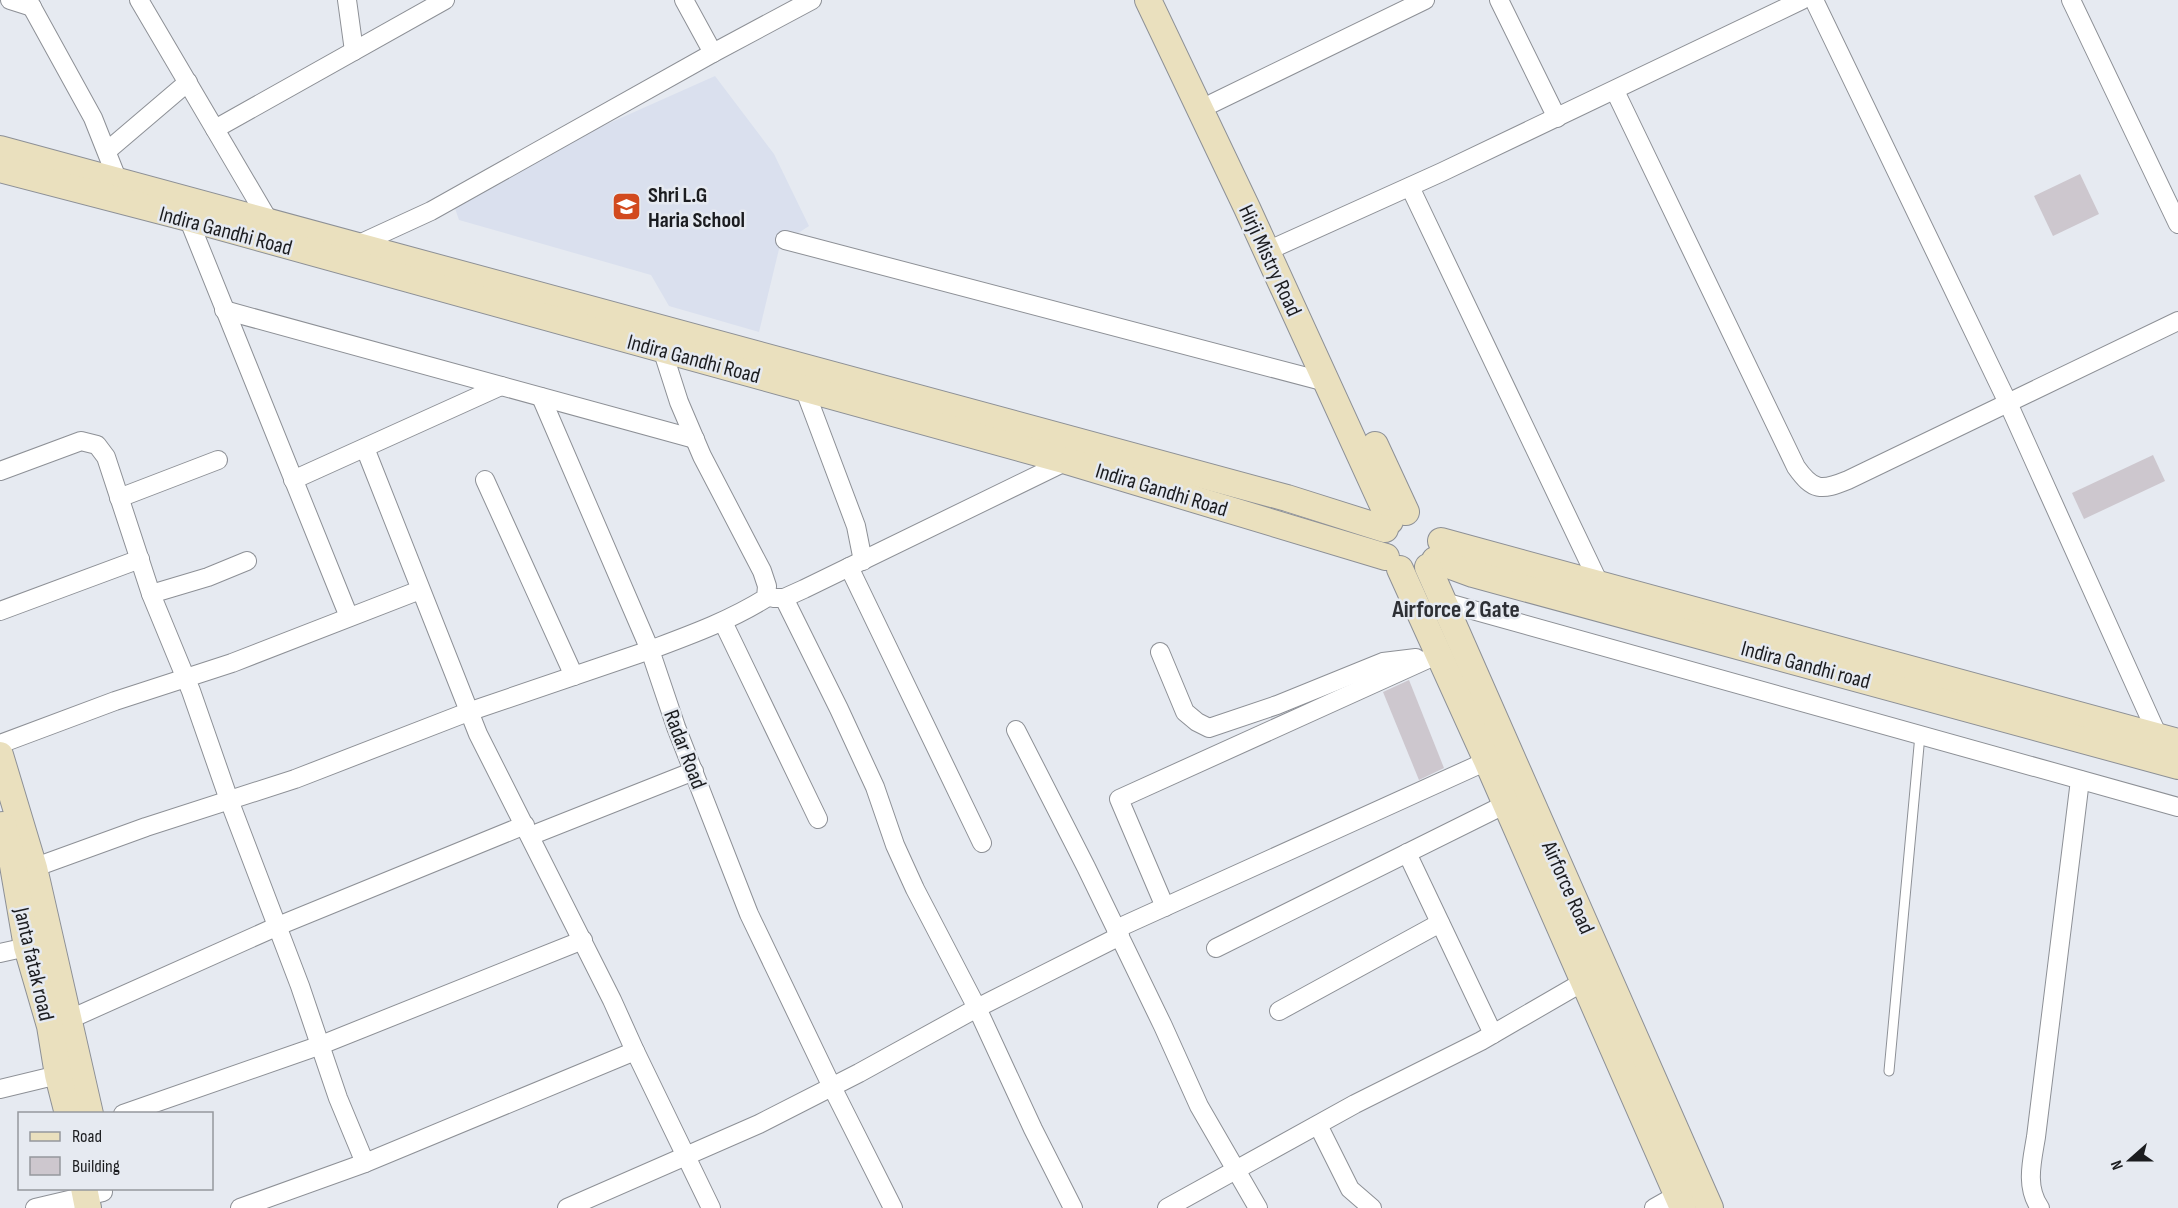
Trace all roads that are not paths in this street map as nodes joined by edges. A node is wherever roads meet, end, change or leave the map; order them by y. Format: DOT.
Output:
graph roads {
  1 [pos="10,0"];
  2 [pos="139,0"];
  3 [pos="347,0"];
  4 [pos="445,0"];
  5 [pos="684,0"];
  6 [pos="812,0"];
  7 [pos="1148,0"];
  8 [pos="1165,0"];
  9 [pos="1425,0"];
  10 [pos="1802,0"];
  11 [pos="1814,0"];
  12 [pos="2071,0"];
  13 [pos="1503,1"];
  14 [pos="30,3"];
  15 [pos="354,51"];
  16 [pos="713,53"];
  17 [pos="188,82"];
  18 [pos="1615,91"];
  19 [pos="1214,103"];
  20 [pos="1557,118"];
  21 [pos="215,129"];
  22 [pos="0,149"];
  23 [pos="107,151"];
  24 [pos="0,169"];
  25 [pos="1410,187"];
  26 [pos="122,192"];
  27 [pos="188,218"];
  28 [pos="269,221"];
  29 [pos="2178,224"];
  30 [pos="785,240"];
  31 [pos="282,245"];
  32 [pos="1274,248"];
  33 [pos="355,255"];
  34 [pos="224,310"];
  35 [pos="2178,321"];
  36 [pos="662,349"];
  37 [pos="1326,382"];
  38 [pos="501,386"];
  39 [pos="804,388"];
  40 [pos="541,397"];
  41 [pos="2008,403"];
  42 [pos="695,439"];
  43 [pos="365,448"];
  44 [pos="218,460"];
  45 [pos="1067,461"];
  46 [pos="0,471"];
  47 [pos="293,480"];
  48 [pos="486,480"];
  49 [pos="120,498"];
  50 [pos="1418,534"];
  51 [pos="140,559"];
  52 [pos="247,561"];
  53 [pos="1393,563"];
  54 [pos="856,564"];
  55 [pos="1599,583"];
  56 [pos="420,590"];
  57 [pos="151,594"];
  58 [pos="775,598"];
  59 [pos="1444,602"];
  60 [pos="0,611"];
  61 [pos="349,617"];
  62 [pos="723,622"];
  63 [pos="650,650"];
  64 [pos="1160,652"];
  65 [pos="1439,654"];
  66 [pos="574,676"];
  67 [pos="186,679"];
  68 [pos="468,712"];
  69 [pos="1016,730"];
  70 [pos="1920,735"];
  71 [pos="2168,739"];
  72 [pos="0,744"];
  73 [pos="0,755"];
  74 [pos="1488,761"];
  75 [pos="2178,766"];
  76 [pos="694,771"];
  77 [pos="2080,780"];
  78 [pos="229,800"];
  79 [pos="1506,804"];
  80 [pos="2178,807"];
  81 [pos="5,813"];
  82 [pos="818,819"];
  83 [pos="528,830"];
  84 [pos="982,843"];
  85 [pos="1407,853"];
  86 [pos="24,871"];
  87 [pos="1165,907"];
  88 [pos="1440,923"];
  89 [pos="278,926"];
  90 [pos="1118,933"];
  91 [pos="583,940"];
  92 [pos="27,947"];
  93 [pos="1216,948"];
  94 [pos="0,953"];
  95 [pos="1582,982"];
  96 [pos="977,1008"];
  97 [pos="1279,1011"];
  98 [pos="68,1020"];
  99 [pos="1493,1034"];
  100 [pos="321,1044"];
  101 [pos="635,1051"];
  102 [pos="1889,1071"];
  103 [pos="58,1075"];
  104 [pos="832,1087"];
  105 [pos="0,1089"];
  106 [pos="68,1112"];
  107 [pos="90,1112"];
  108 [pos="126,1112"];
  109 [pos="1318,1125"];
  110 [pos="685,1155"];
  111 [pos="365,1163"];
  112 [pos="1237,1169"];
  113 [pos="95,1197"];
  114 [pos="1680,1202"];
  115 [pos="34,1208"];
  116 [pos="240,1208"];
  117 [pos="567,1208"];
  118 [pos="711,1208"];
  119 [pos="893,1208"];
  120 [pos="1073,1208"];
  121 [pos="1167,1208"];
  122 [pos="1258,1208"];
  123 [pos="1372,1208"];
  124 [pos="1654,1208"];
  125 [pos="1710,1208"];
  126 [pos="2040,1208"];
  1 -- 14 [label="street"];
  2 -- 17 [label="street"];
  3 -- 15 [label="street"];
  4 -- 15 [label="street"];
  5 -- 16 [label="street"];
  6 -- 16 [label="street"];
  7 -- 32 [label="main road, Hirji Mistry Road"];
  8 -- 19 [label="main road, Hirji Mistry Road"];
  9 -- 19 [label="street"];
  10 -- 18 [label="street"];
  11 -- 41 [label="street"];
  12 -- 29 [label="street"];
  13 -- 20 [label="street"];
  14 -- 23 [label="street"];
  15 -- 21 [label="street"];
  16 -- 33 [label="street"];
  17 -- 21 [label="street"];
  17 -- 23 [label="street"];
  18 -- 20 [label="street"];
  18 -- 41 [label="street"];
  19 -- 32 [label="main road, Hirji Mistry Road"];
  20 -- 25 [label="street"];
  21 -- 28 [label="street"];
  22 -- 26 [label="main road, Indira Gandhi Road"];
  23 -- 26 [label="street"];
  24 -- 26 [label="main road, Indira Gandhi Road"];
  25 -- 32 [label="street"];
  25 -- 55 [label="street"];
  26 -- 27 [label="main road, Indira Gandhi Road"];
  26 -- 28 [label="main road, Indira Gandhi Road"];
  27 -- 31 [label="main road, Indira Gandhi Road"];
  27 -- 34 [label="street"];
  28 -- 31 [label="main road"];
  28 -- 33 [label="main road, Indira Gandhi Road"];
  30 -- 37 [label="street"];
  31 -- 33 [label="main road, Indira Gandhi Road"];
  32 -- 37 [label="main road, Hirji Mistry Road"];
  32 -- 50 [label="main road, Hirji Mistry Road"];
  33 -- 36 [label="main road, Indira Gandhi Road"];
  33 -- 50 [label="main road, Indira Gandhi Road"];
  34 -- 38 [label="street"];
  34 -- 47 [label="street"];
  35 -- 41 [label="street"];
  36 -- 39 [label="main road, Indira Gandhi Road"];
  36 -- 42 [label="street"];
  37 -- 50 [label="main road, Hirji Mistry Road"];
  38 -- 40 [label="street"];
  38 -- 43 [label="street"];
  39 -- 45 [label="main road, Indira Gandhi Road"];
  39 -- 54 [label="street"];
  40 -- 42 [label="street"];
  40 -- 63 [label="street, Radar Road"];
  41 -- 71 [label="street"];
  42 -- 58 [label="street"];
  43 -- 47 [label="street"];
  43 -- 56 [label="street"];
  44 -- 49 [label="street"];
  45 -- 53 [label="main road, Indira Gandhi Road"];
  45 -- 54 [label="street"];
  46 -- 49 [label="street"];
  47 -- 61 [label="street"];
  48 -- 66 [label="street"];
  49 -- 51 [label="street"];
  50 -- 53 [label="main road"];
  50 -- 53 [label="main road"];
  50 -- 55 [label="main road, Indira Gandhi road"];
  50 -- 59 [label="main road, Airforce Road"];
  50 -- 75 [label="main road, Indira Gandhi road"];
  51 -- 57 [label="street"];
  51 -- 60 [label="street"];
  52 -- 57 [label="street"];
  53 -- 65 [label="main road, Airforce Road"];
  54 -- 58 [label="street"];
  54 -- 84 [label="street"];
  55 -- 71 [label="main road, Indira Gandhi road"];
  56 -- 61 [label="street"];
  56 -- 68 [label="street"];
  57 -- 67 [label="street"];
  58 -- 62 [label="street"];
  58 -- 96 [label="street"];
  59 -- 70 [label="street"];
  59 -- 125 [label="main road, Airforce Road"];
  61 -- 67 [label="street"];
  62 -- 63 [label="street"];
  62 -- 82 [label="street"];
  63 -- 66 [label="street"];
  63 -- 76 [label="street, Radar Road"];
  64 -- 65 [label="street"];
  65 -- 74 [label="main road, Airforce Road"];
  65 -- 87 [label="street"];
  66 -- 68 [label="street"];
  67 -- 72 [label="street"];
  67 -- 78 [label="street"];
  68 -- 78 [label="street"];
  68 -- 83 [label="street"];
  69 -- 90 [label="street"];
  70 -- 77 [label="street"];
  70 -- 102 [label="lane"];
  73 -- 81 [label="main road, Janta fatak road"];
  74 -- 79 [label="main road, Airforce Road"];
  74 -- 87 [label="street"];
  76 -- 83 [label="street"];
  76 -- 104 [label="street, Radar Road"];
  77 -- 80 [label="street"];
  77 -- 126 [label="street"];
  78 -- 86 [label="street"];
  78 -- 89 [label="street"];
  79 -- 85 [label="street"];
  79 -- 95 [label="main road, Airforce Road"];
  81 -- 86 [label="main road, Janta fatak road"];
  83 -- 89 [label="street"];
  83 -- 91 [label="street"];
  85 -- 88 [label="street"];
  85 -- 93 [label="street"];
  86 -- 92 [label="main road, Janta fatak road"];
  86 -- 98 [label="main road"];
  87 -- 90 [label="street"];
  88 -- 97 [label="street"];
  88 -- 99 [label="street"];
  89 -- 98 [label="street"];
  89 -- 100 [label="street"];
  90 -- 96 [label="street"];
  90 -- 112 [label="street"];
  91 -- 100 [label="street"];
  91 -- 101 [label="street"];
  92 -- 94 [label="street"];
  92 -- 103 [label="main road, Janta fatak road"];
  95 -- 99 [label="street"];
  95 -- 114 [label="main road, Airforce Road"];
  96 -- 104 [label="street"];
  96 -- 120 [label="street"];
  98 -- 107 [label="main road"];
  99 -- 109 [label="street"];
  100 -- 108 [label="street"];
  100 -- 111 [label="street"];
  101 -- 110 [label="street"];
  101 -- 111 [label="street"];
  103 -- 105 [label="street"];
  103 -- 106 [label="main road, Janta fatak road"];
  104 -- 110 [label="street"];
  104 -- 119 [label="street, Radar Road"];
  109 -- 112 [label="street"];
  109 -- 123 [label="street"];
  110 -- 117 [label="street"];
  110 -- 118 [label="street"];
  111 -- 116 [label="street"];
  112 -- 121 [label="street"];
  112 -- 122 [label="street"];
  113 -- 115 [label="street"];
  114 -- 124 [label="street"];
}
